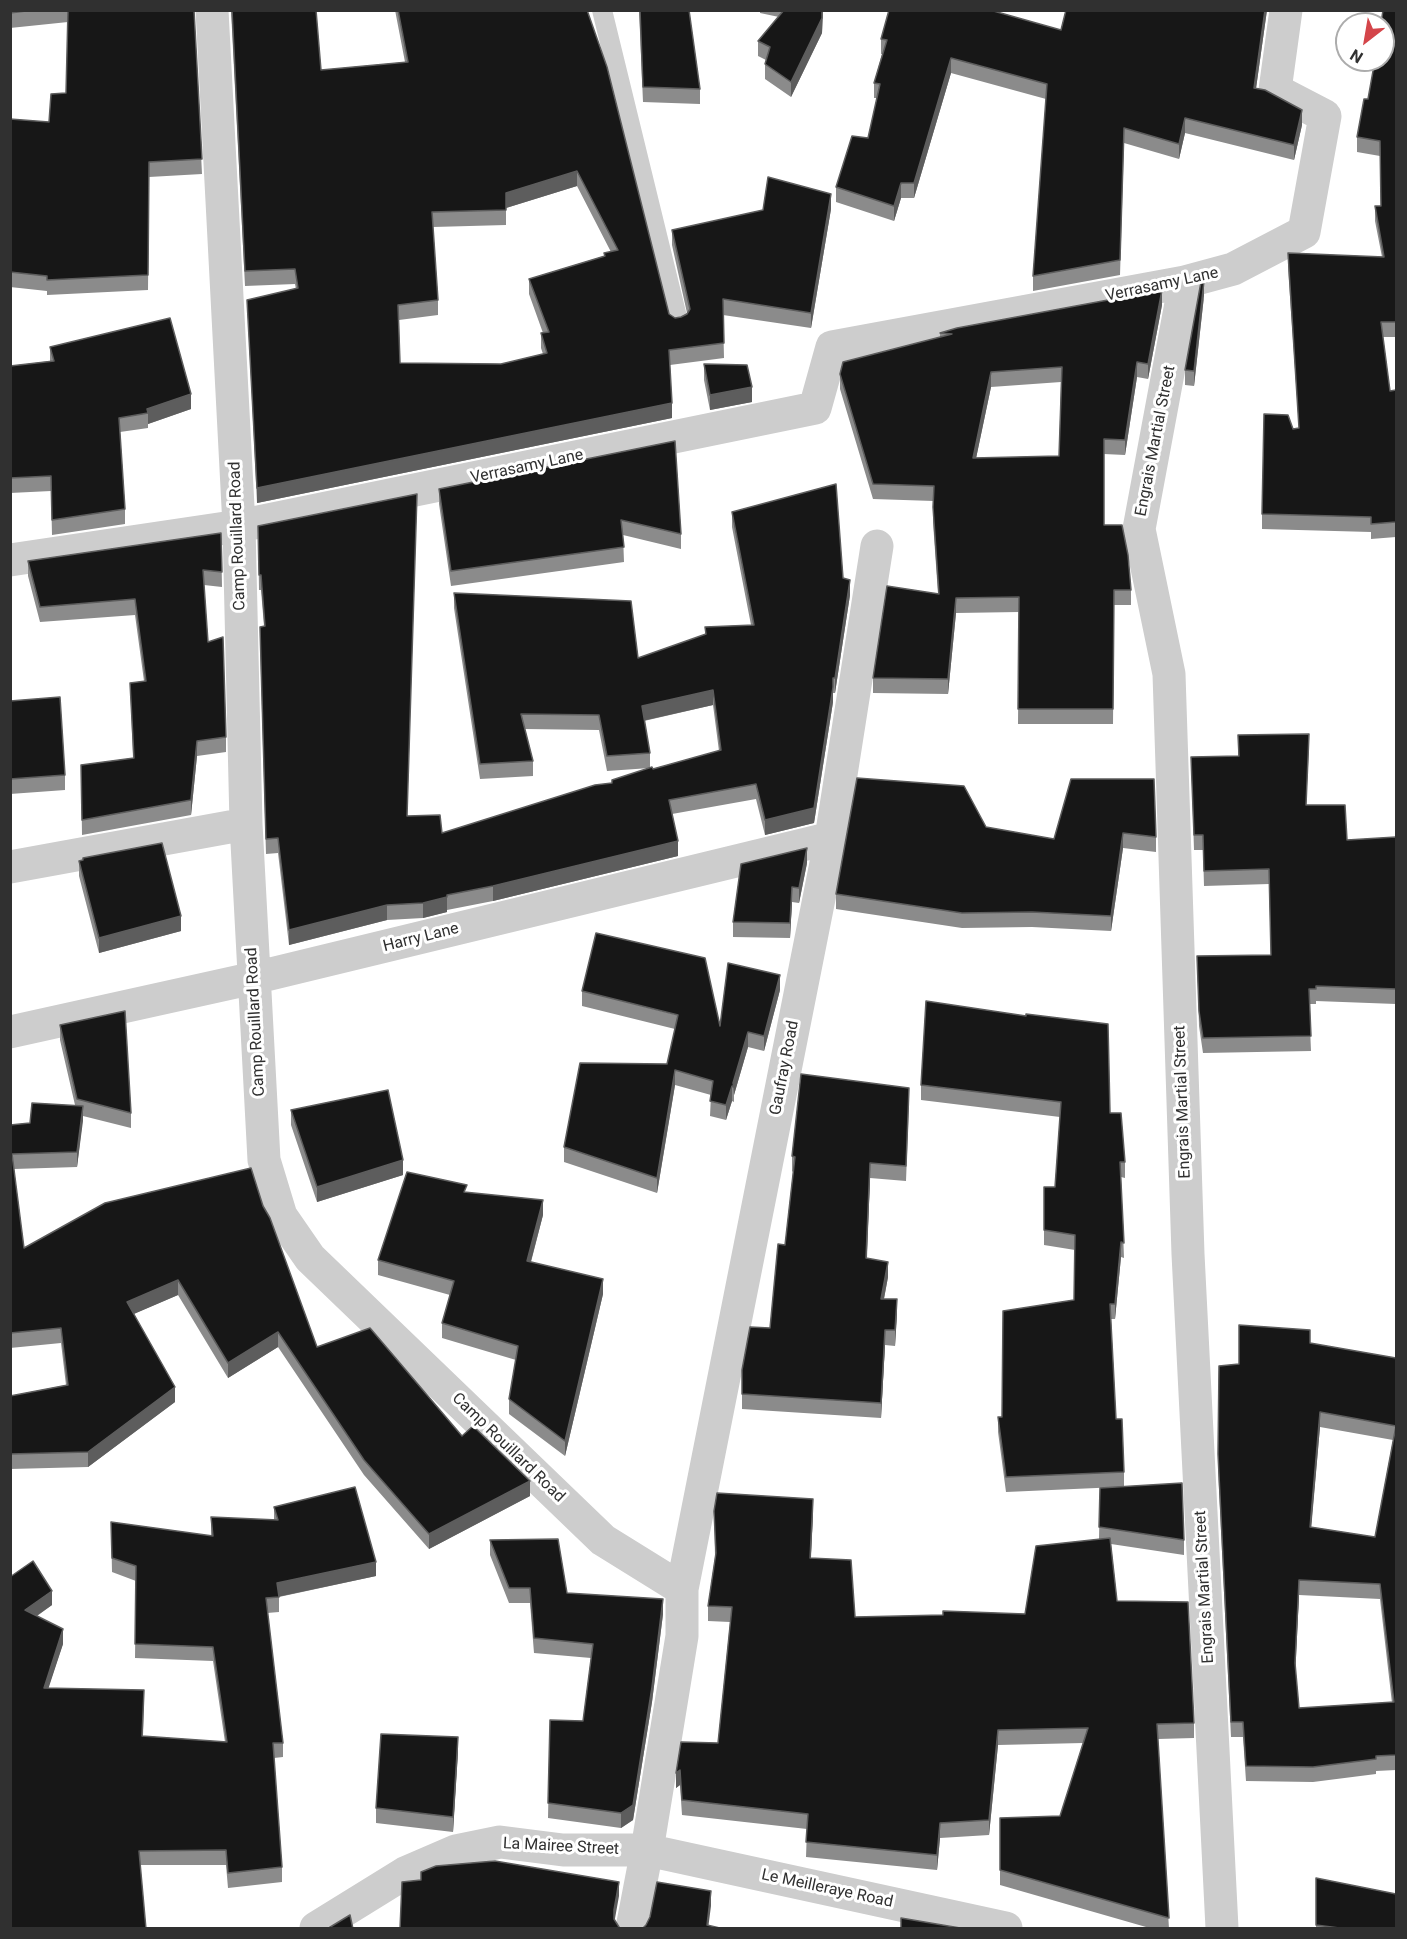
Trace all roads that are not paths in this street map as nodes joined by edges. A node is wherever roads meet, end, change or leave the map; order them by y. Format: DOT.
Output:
graph roads {
  1 [pos="212,10"];
  2 [pos="602,10"];
  3 [pos="1286,10"];
  4 [pos="1185,282"];
  5 [pos="678,321"];
  6 [pos="239,526"];
  7 [pos="877,546"];
  8 [pos="10,560"];
  9 [pos="246,824"];
  10 [pos="831,838"];
  11 [pos="10,867"];
  12 [pos="254,978"];
  13 [pos="10,1032"];
  14 [pos="682,1589"];
  15 [pos="647,1850"];
  16 [pos="316,1929"];
  17 [pos="632,1929"];
  18 [pos="1006,1929"];
  19 [pos="1222,1929"];
  1 -- 6 [label="street, Camp Rouillard Road"];
  2 -- 5 [label="lane"];
  3 -- 4 [label="street, Verrasamy Lane"];
  4 -- 6 [label="street, Verrasamy Lane"];
  4 -- 19 [label="street, Engrais Martial Street"];
  6 -- 8 [label="street, Verrasamy Lane"];
  6 -- 9 [label="street, Camp Rouillard Road"];
  7 -- 10 [label="street, Gaufray Road"];
  9 -- 11 [label="street"];
  9 -- 12 [label="street, Camp Rouillard Road"];
  10 -- 12 [label="street, Harry Lane"];
  10 -- 14 [label="street, Gaufray Road"];
  12 -- 13 [label="street, Harry Lane"];
  12 -- 14 [label="street, Camp Rouillard Road"];
  14 -- 15 [label="street"];
  15 -- 16 [label="street, La Mairee Street"];
  15 -- 17 [label="street"];
  15 -- 18 [label="street, Le Meilleraye Road"];
}
